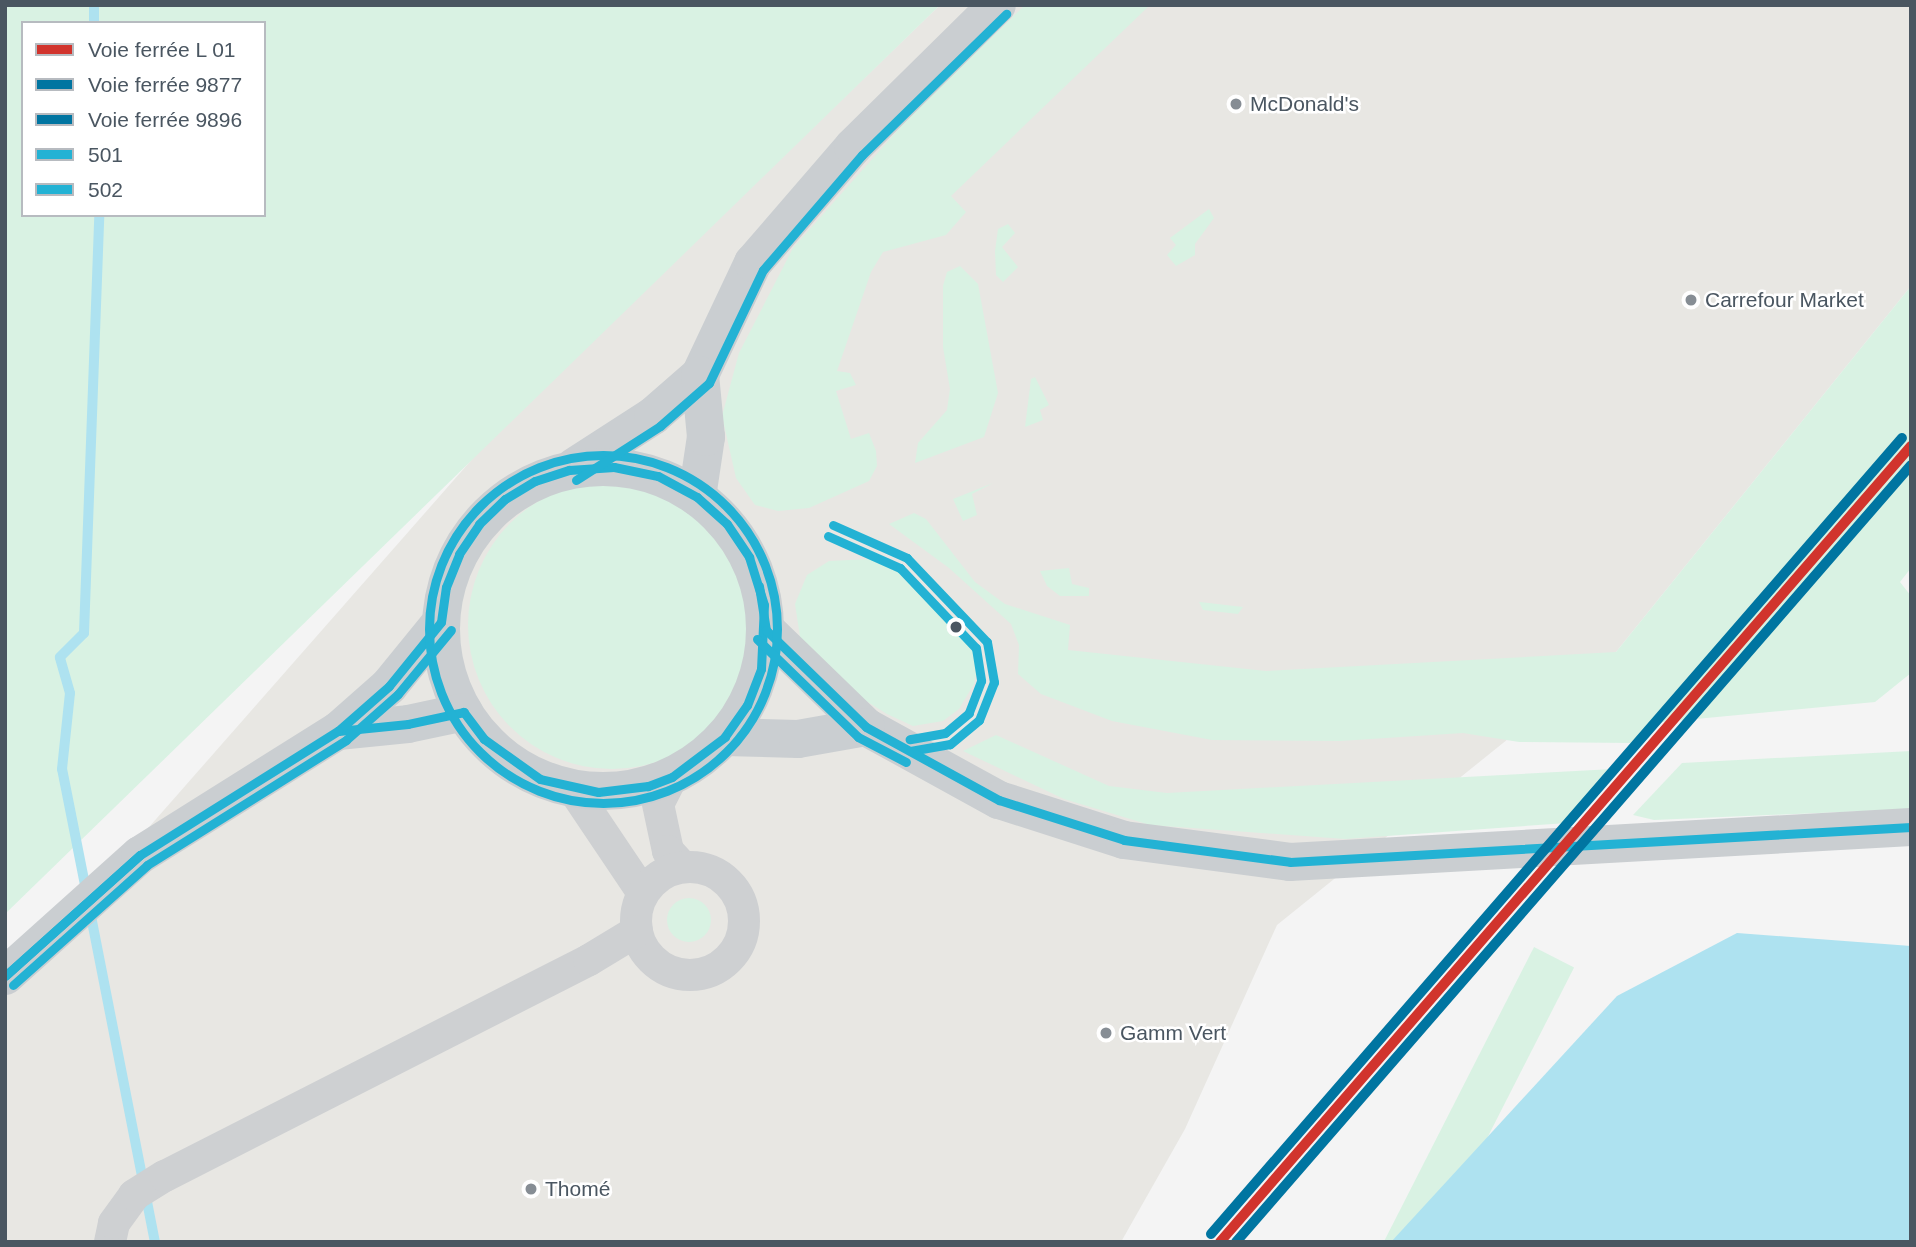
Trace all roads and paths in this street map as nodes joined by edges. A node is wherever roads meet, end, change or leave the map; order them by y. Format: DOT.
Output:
graph roads {
  1 [pos="997,5"];
  2 [pos="700,375"];
  3 [pos="569,470"];
  4 [pos="697,497"];
  5 [pos="441,622"];
  6 [pos="766,630"];
  7 [pos="464,712"];
  8 [pos="866,727"];
  9 [pos="338,731"];
  10 [pos="725,737"];
  11 [pos="672,777"];
  12 [pos="573,789"];
  13 [pos="1911,827"];
  14 [pos="683,867"];
  15 [pos="643,893"];
  16 [pos="637,931"];
  17 [pos="10,972"];
  18 [pos="110,1242"];
  1 -- 2 [label="main road"];
  2 -- 3 [label="main road"];
  2 -- 4 [label="main road"];
  3 -- 4 [label="main road"];
  3 -- 5 [label="main road"];
  4 -- 6 [label="main road"];
  5 -- 7 [label="main road"];
  5 -- 9 [label="main road"];
  6 -- 8 [label="main road"];
  6 -- 10 [label="main road"];
  7 -- 9 [label="main road"];
  7 -- 12 [label="main road"];
  8 -- 10 [label="main road"];
  8 -- 13 [label="main road"];
  9 -- 17 [label="main road"];
  10 -- 11 [label="main road"];
  11 -- 12 [label="main road"];
  11 -- 14 [label="street"];
  12 -- 15 [label="street"];
  14 -- 15 [label="street"];
  14 -- 16 [label="street"];
  15 -- 16 [label="street"];
  16 -- 18 [label="street"];
}
